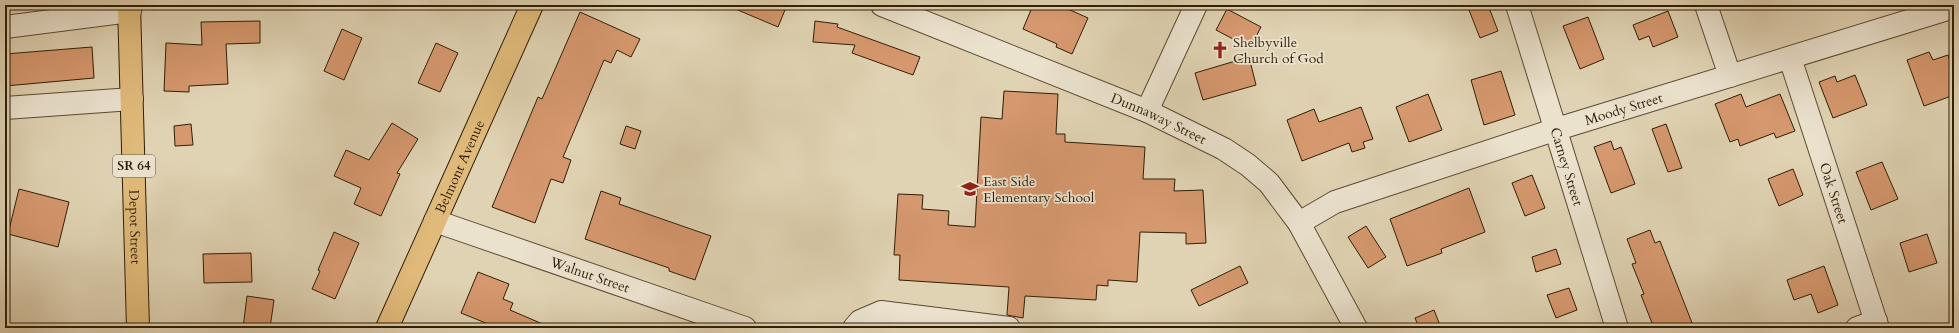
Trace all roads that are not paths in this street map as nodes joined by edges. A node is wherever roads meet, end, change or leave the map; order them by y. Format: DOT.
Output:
graph roads {
  1 [pos="532,5"];
  2 [pos="882,5"];
  3 [pos="1196,5"];
  4 [pos="1517,5"];
  5 [pos="1706,5"];
  6 [pos="1954,7"];
  7 [pos="129,8"];
  8 [pos="5,27"];
  9 [pos="1790,58"];
  10 [pos="1730,76"];
  11 [pos="132,99"];
  12 [pos="5,108"];
  13 [pos="1147,111"];
  14 [pos="1557,129"];
  15 [pos="435,220"];
  16 [pos="1299,224"];
  17 [pos="1870,326"];
  18 [pos="138,328"];
  19 [pos="387,328"];
  20 [pos="745,328"];
  21 [pos="854,328"];
  22 [pos="1009,328"];
  23 [pos="1356,328"];
  24 [pos="1618,328"];
  1 -- 15 [label="main road, Belmont Avenue"];
  2 -- 13 [label="street, Dunnaway Street"];
  3 -- 13 [label="street"];
  4 -- 14 [label="street, Carney Street"];
  5 -- 10 [label="street"];
  6 -- 9 [label="street, Moody Street"];
  7 -- 8 [label="street"];
  7 -- 11 [label="main road, Depot Street / SR 64"];
  9 -- 10 [label="street, Moody Street"];
  9 -- 17 [label="street, Oak Street"];
  10 -- 14 [label="street, Moody Street"];
  11 -- 12 [label="street"];
  11 -- 18 [label="main road, Depot Street / SR 64"];
  13 -- 16 [label="street, Dunnaway Street"];
  14 -- 16 [label="street, Moody Street"];
  14 -- 24 [label="street, Carney Street"];
  15 -- 19 [label="main road, Belmont Avenue"];
  15 -- 20 [label="street, Walnut Street"];
  16 -- 23 [label="street, Dunnaway Street"];
  21 -- 22 [label="street"];
}
